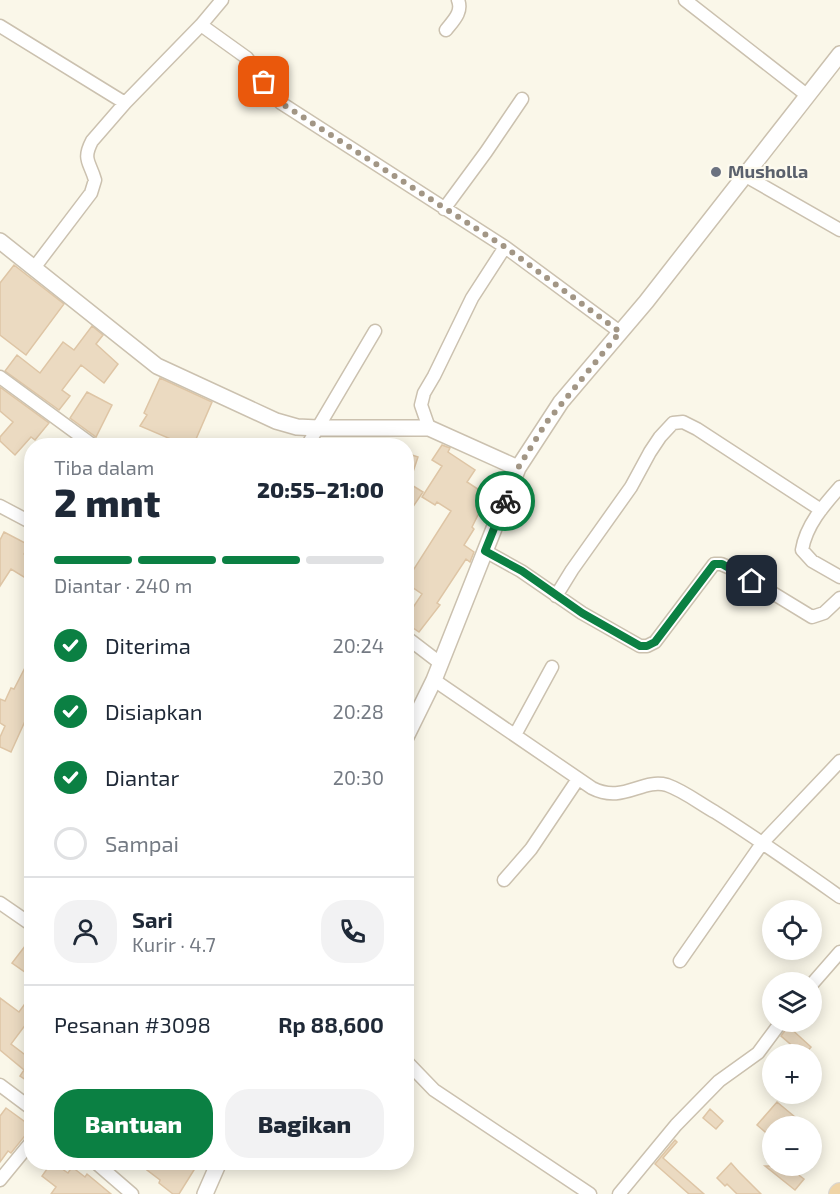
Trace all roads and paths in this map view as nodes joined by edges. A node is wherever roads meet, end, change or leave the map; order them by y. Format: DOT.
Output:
graph roads {
  1 [pos="222,0"];
  2 [pos="458,0"];
  3 [pos="685,0"];
  4 [pos="201,25"];
  5 [pos="0,26"];
  6 [pos="446,30"];
  7 [pos="840,54"];
  8 [pos="808,96"];
  9 [pos="522,99"];
  10 [pos="125,103"];
  11 [pos="744,175"];
  12 [pos="444,209"];
  13 [pos="840,230"];
  14 [pos="0,241"];
  15 [pos="505,247"];
  16 [pos="34,268"];
  17 [pos="375,331"];
  18 [pos="620,332"];
  19 [pos="0,377"];
  20 [pos="318,428"];
  21 [pos="429,428"];
  22 [pos="83,438"];
  23 [pos="312,438"];
  24 [pos="518,468"];
  25 [pos="840,487"];
  26 [pos="0,506"];
  27 [pos="821,510"];
  28 [pos="24,519"];
  29 [pos="485,551"];
  30 [pos="840,576"];
  31 [pos="556,596"];
  32 [pos="840,598"];
  33 [pos="414,643"];
  34 [pos="440,663"];
  35 [pos="552,667"];
  36 [pos="434,680"];
  37 [pos="414,721"];
  38 [pos="515,735"];
  39 [pos="840,761"];
  40 [pos="578,780"];
  41 [pos="763,842"];
  42 [pos="504,880"];
  43 [pos="840,897"];
  44 [pos="0,903"];
  45 [pos="24,920"];
  46 [pos="840,952"];
  47 [pos="680,961"];
  48 [pos="822,973"];
  49 [pos="774,1032"];
  50 [pos="414,1069"];
  51 [pos="0,1085"];
  52 [pos="24,1103"];
  53 [pos="24,1151"];
  54 [pos="104,1170"];
  55 [pos="216,1170"];
  56 [pos="0,1180"];
  57 [pos="132,1194"];
  58 [pos="205,1194"];
  59 [pos="590,1194"];
  60 [pos="619,1194"];
  1 -- 4 [label="street"];
  2 -- 6 [label="street"];
  3 -- 8 [label="street"];
  4 -- 10 [label="street"];
  4 -- 12 [label="street"];
  5 -- 10 [label="street"];
  7 -- 8 [label="street"];
  8 -- 11 [label="street"];
  9 -- 12 [label="street"];
  10 -- 16 [label="street"];
  11 -- 13 [label="street"];
  11 -- 18 [label="street"];
  12 -- 15 [label="street"];
  14 -- 16 [label="street"];
  15 -- 18 [label="street"];
  15 -- 21 [label="street"];
  16 -- 20 [label="street"];
  17 -- 20 [label="street"];
  18 -- 24 [label="street"];
  19 -- 22 [label="street"];
  20 -- 21 [label="street"];
  20 -- 23 [label="street"];
  21 -- 24 [label="street"];
  24 -- 29 [label="street"];
  25 -- 27 [label="street"];
  26 -- 28 [label="street"];
  27 -- 30 [label="street"];
  27 -- 31 [label="street"];
  29 -- 31 [label="street"];
  29 -- 34 [label="street"];
  31 -- 32 [label="street"];
  33 -- 34 [label="street"];
  34 -- 36 [label="street"];
  35 -- 38 [label="street"];
  36 -- 37 [label="street"];
  36 -- 38 [label="street"];
  38 -- 40 [label="street"];
  39 -- 41 [label="street"];
  40 -- 41 [label="street"];
  40 -- 42 [label="street"];
  41 -- 43 [label="street"];
  41 -- 47 [label="street"];
  44 -- 45 [label="street"];
  46 -- 48 [label="street"];
  49 -- 60 [label="street"];
  50 -- 59 [label="street"];
  51 -- 52 [label="street"];
  53 -- 56 [label="street"];
  54 -- 57 [label="street"];
  55 -- 58 [label="street"];
}
